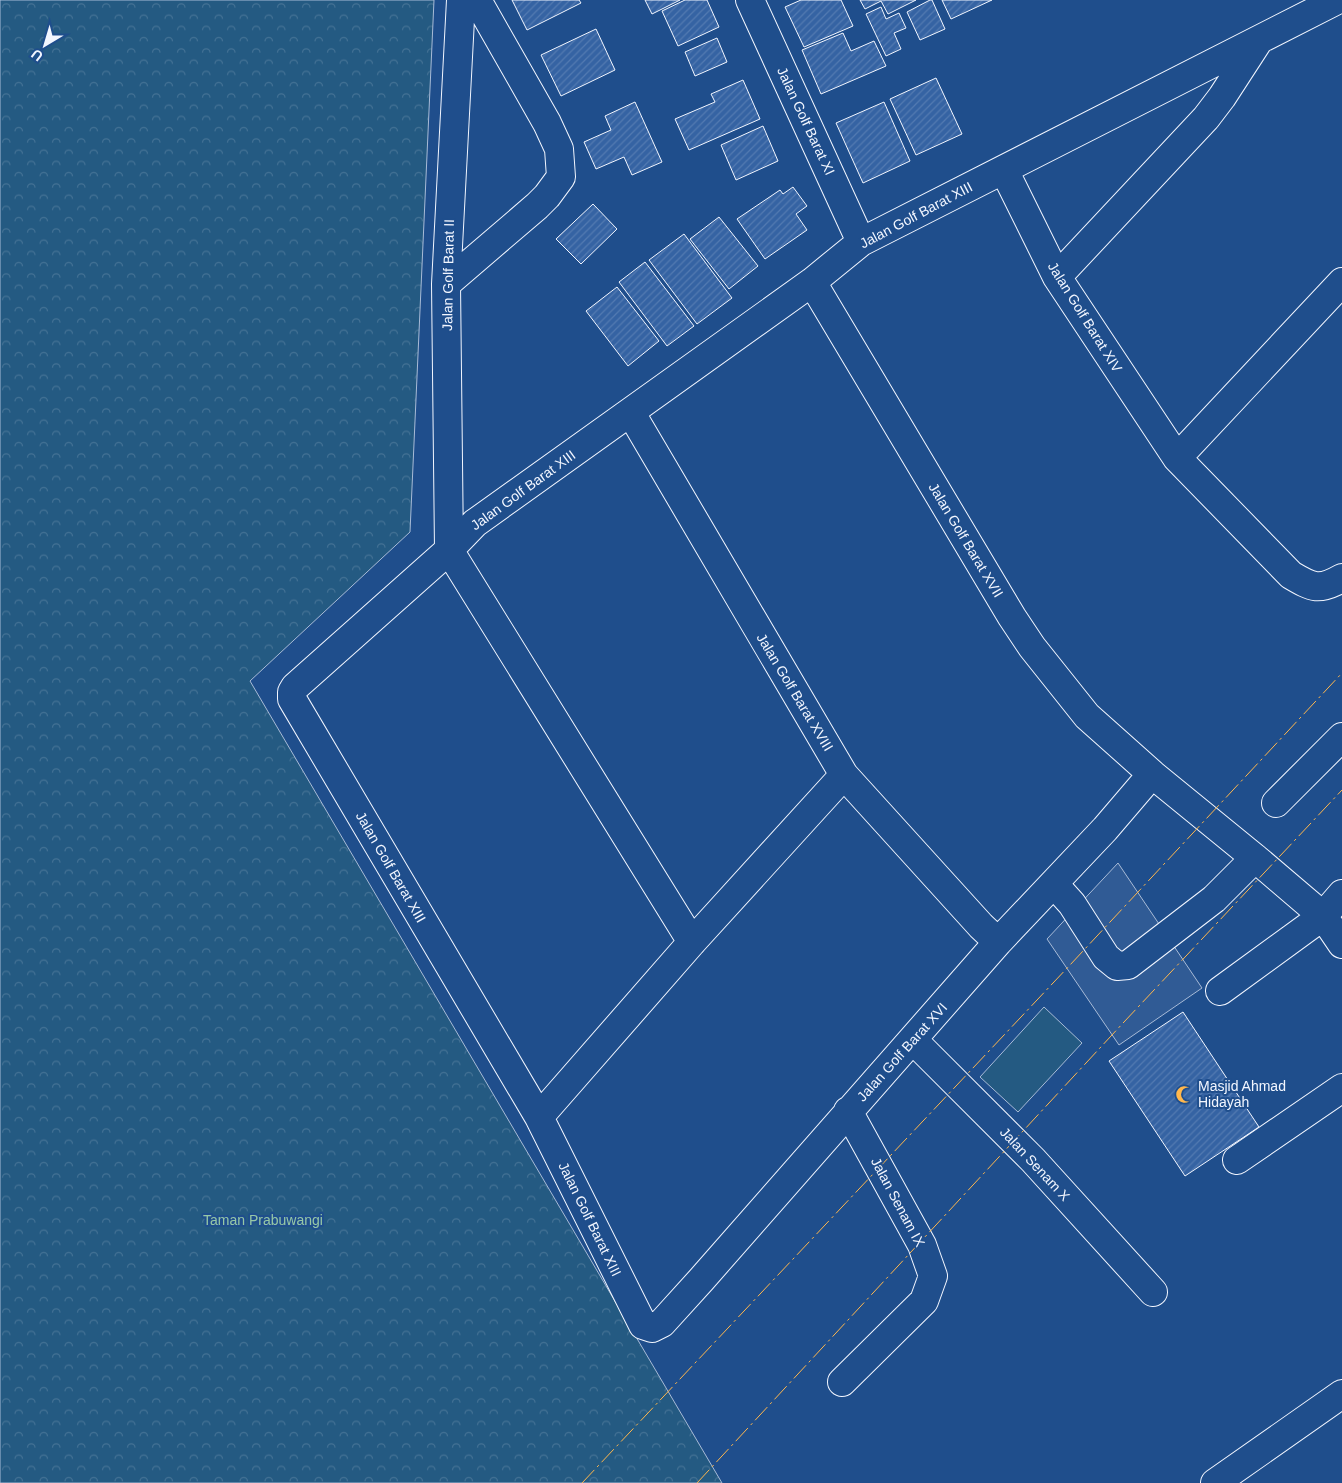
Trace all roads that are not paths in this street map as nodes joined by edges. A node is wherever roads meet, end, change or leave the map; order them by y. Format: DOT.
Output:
graph roads {
  1 [pos="461,0"];
  2 [pos="478,0"];
  3 [pos="750,0"];
  4 [pos="1337,0"];
  5 [pos="1259,40"];
  6 [pos="1004,170"];
  7 [pos="861,242"];
  8 [pos="1056,277"];
  9 [pos="812,282"];
  10 [pos="1342,282"];
  11 [pos="446,284"];
  12 [pos="631,412"];
  13 [pos="1177,458"];
  14 [pos="449,550"];
  15 [pos="1342,578"];
  16 [pos="1342,737"];
  17 [pos="1152,774"];
  18 [pos="844,776"];
  19 [pos="1276,803"];
  20 [pos="1255,858"];
  21 [pos="1054,884"];
  22 [pos="1342,894"];
  23 [pos="1323,916"];
  24 [pos="692,942"];
  25 [pos="998,942"];
  26 [pos="1342,944"];
  27 [pos="1220,991"];
  28 [pos="913,1040"];
  29 [pos="1342,1088"];
  30 [pos="848,1111"];
  31 [pos="539,1117"];
  32 [pos="1237,1160"];
  33 [pos="1153,1292"];
  34 [pos="652,1328"];
  35 [pos="842,1382"];
  36 [pos="1342,1394"];
  37 [pos="1216,1483"];
  1 -- 11 [label="street, Jalan Golf Barat II"];
  2 -- 11 [label="street"];
  3 -- 7 [label="street, Jalan Golf Barat XI"];
  4 -- 5 [label="street, Jalan Golf Barat XIII"];
  5 -- 6 [label="street, Jalan Golf Barat XIII"];
  5 -- 8 [label="street"];
  6 -- 7 [label="street, Jalan Golf Barat XIII"];
  6 -- 8 [label="street, Jalan Golf Barat XIV"];
  7 -- 9 [label="street, Jalan Golf Barat XIII"];
  8 -- 13 [label="street, Jalan Golf Barat XIV"];
  9 -- 12 [label="street, Jalan Golf Barat XIII"];
  9 -- 17 [label="street, Jalan Golf Barat XVII"];
  10 -- 13 [label="street"];
  11 -- 14 [label="street, Jalan Golf Barat II"];
  12 -- 14 [label="street, Jalan Golf Barat XIII"];
  12 -- 18 [label="street, Jalan Golf Barat XVIII"];
  13 -- 15 [label="street, Jalan Golf Barat XIV"];
  14 -- 24 [label="street"];
  14 -- 31 [label="street, Jalan Golf Barat XIII"];
  16 -- 19 [label="street"];
  17 -- 20 [label="street, Jalan Golf Barat XVII"];
  17 -- 21 [label="street, Jalan Golf Barat XVI"];
  18 -- 24 [label="street"];
  18 -- 25 [label="street, Jalan Golf Barat XVIII"];
  20 -- 21 [label="street"];
  20 -- 23 [label="street, Jalan Golf Barat XVII"];
  21 -- 25 [label="street, Jalan Golf Barat XVI"];
  22 -- 23 [label="street"];
  23 -- 26 [label="street, Jalan Golf Barat XVII"];
  23 -- 27 [label="street"];
  24 -- 31 [label="street"];
  25 -- 28 [label="street, Jalan Golf Barat XVI"];
  28 -- 30 [label="street, Jalan Golf Barat XVI"];
  28 -- 33 [label="street, Jalan Senam X"];
  29 -- 32 [label="street"];
  30 -- 34 [label="street, Jalan Golf Barat XVI"];
  30 -- 35 [label="street, Jalan Senam IX"];
  31 -- 34 [label="street, Jalan Golf Barat XIII"];
  36 -- 37 [label="street"];
}
